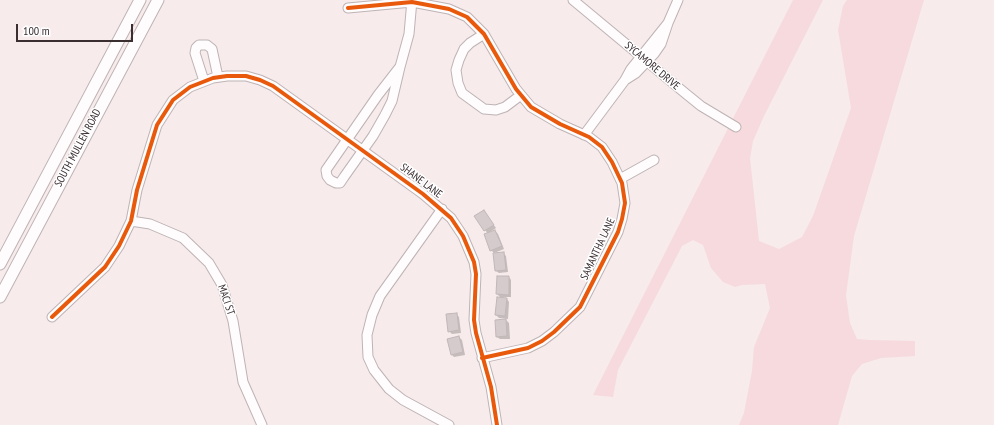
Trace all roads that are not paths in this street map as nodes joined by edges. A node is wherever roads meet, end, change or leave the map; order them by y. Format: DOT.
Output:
graph roads {
  1 [pos="140,0"];
  2 [pos="158,0"];
  3 [pos="573,0"];
  4 [pos="678,0"];
  5 [pos="412,1"];
  6 [pos="348,8"];
  7 [pos="484,34"];
  8 [pos="644,59"];
  9 [pos="400,67"];
  10 [pos="218,77"];
  11 [pos="204,81"];
  12 [pos="521,95"];
  13 [pos="736,127"];
  14 [pos="584,135"];
  15 [pos="348,138"];
  16 [pos="364,150"];
  17 [pos="654,160"];
  18 [pos="620,179"];
  19 [pos="442,209"];
  20 [pos="131,221"];
  21 [pos="12,242"];
  22 [pos="24,250"];
  23 [pos="0,264"];
  24 [pos="0,297"];
  25 [pos="52,317"];
  26 [pos="482,358"];
  27 [pos="262,425"];
  28 [pos="449,425"];
  29 [pos="497,425"];
  1 -- 21 [label="street, SOUTH MULLEN ROAD"];
  2 -- 22 [label="street, SOUTH MULLEN ROAD"];
  3 -- 8 [label="street, SYCAMORE DRIVE"];
  4 -- 8 [label="street"];
  5 -- 6 [label="street, SAMANTHA LANE"];
  5 -- 7 [label="street, SAMANTHA LANE"];
  5 -- 9 [label="street"];
  7 -- 12 [label="street, SAMANTHA LANE"];
  7 -- 12 [label="street"];
  8 -- 13 [label="street, SYCAMORE DRIVE"];
  8 -- 14 [label="street"];
  9 -- 15 [label="street"];
  9 -- 16 [label="street"];
  10 -- 11 [label="street, SHANE LANE"];
  10 -- 11 [label="street"];
  10 -- 15 [label="street, SHANE LANE"];
  11 -- 20 [label="street, SHANE LANE"];
  12 -- 14 [label="street, SAMANTHA LANE"];
  14 -- 18 [label="street, SAMANTHA LANE"];
  15 -- 16 [label="street, SHANE LANE"];
  15 -- 16 [label="street"];
  16 -- 19 [label="street, SHANE LANE"];
  17 -- 18 [label="street"];
  18 -- 26 [label="street, SAMANTHA LANE"];
  19 -- 26 [label="street, SHANE LANE"];
  19 -- 28 [label="street"];
  20 -- 25 [label="street, SHANE LANE"];
  20 -- 27 [label="street, MACI ST"];
  21 -- 22 [label="street"];
  21 -- 23 [label="street, SOUTH MULLEN ROAD"];
  22 -- 24 [label="street, SOUTH MULLEN ROAD"];
  26 -- 29 [label="street, SHANE LANE"];
}
